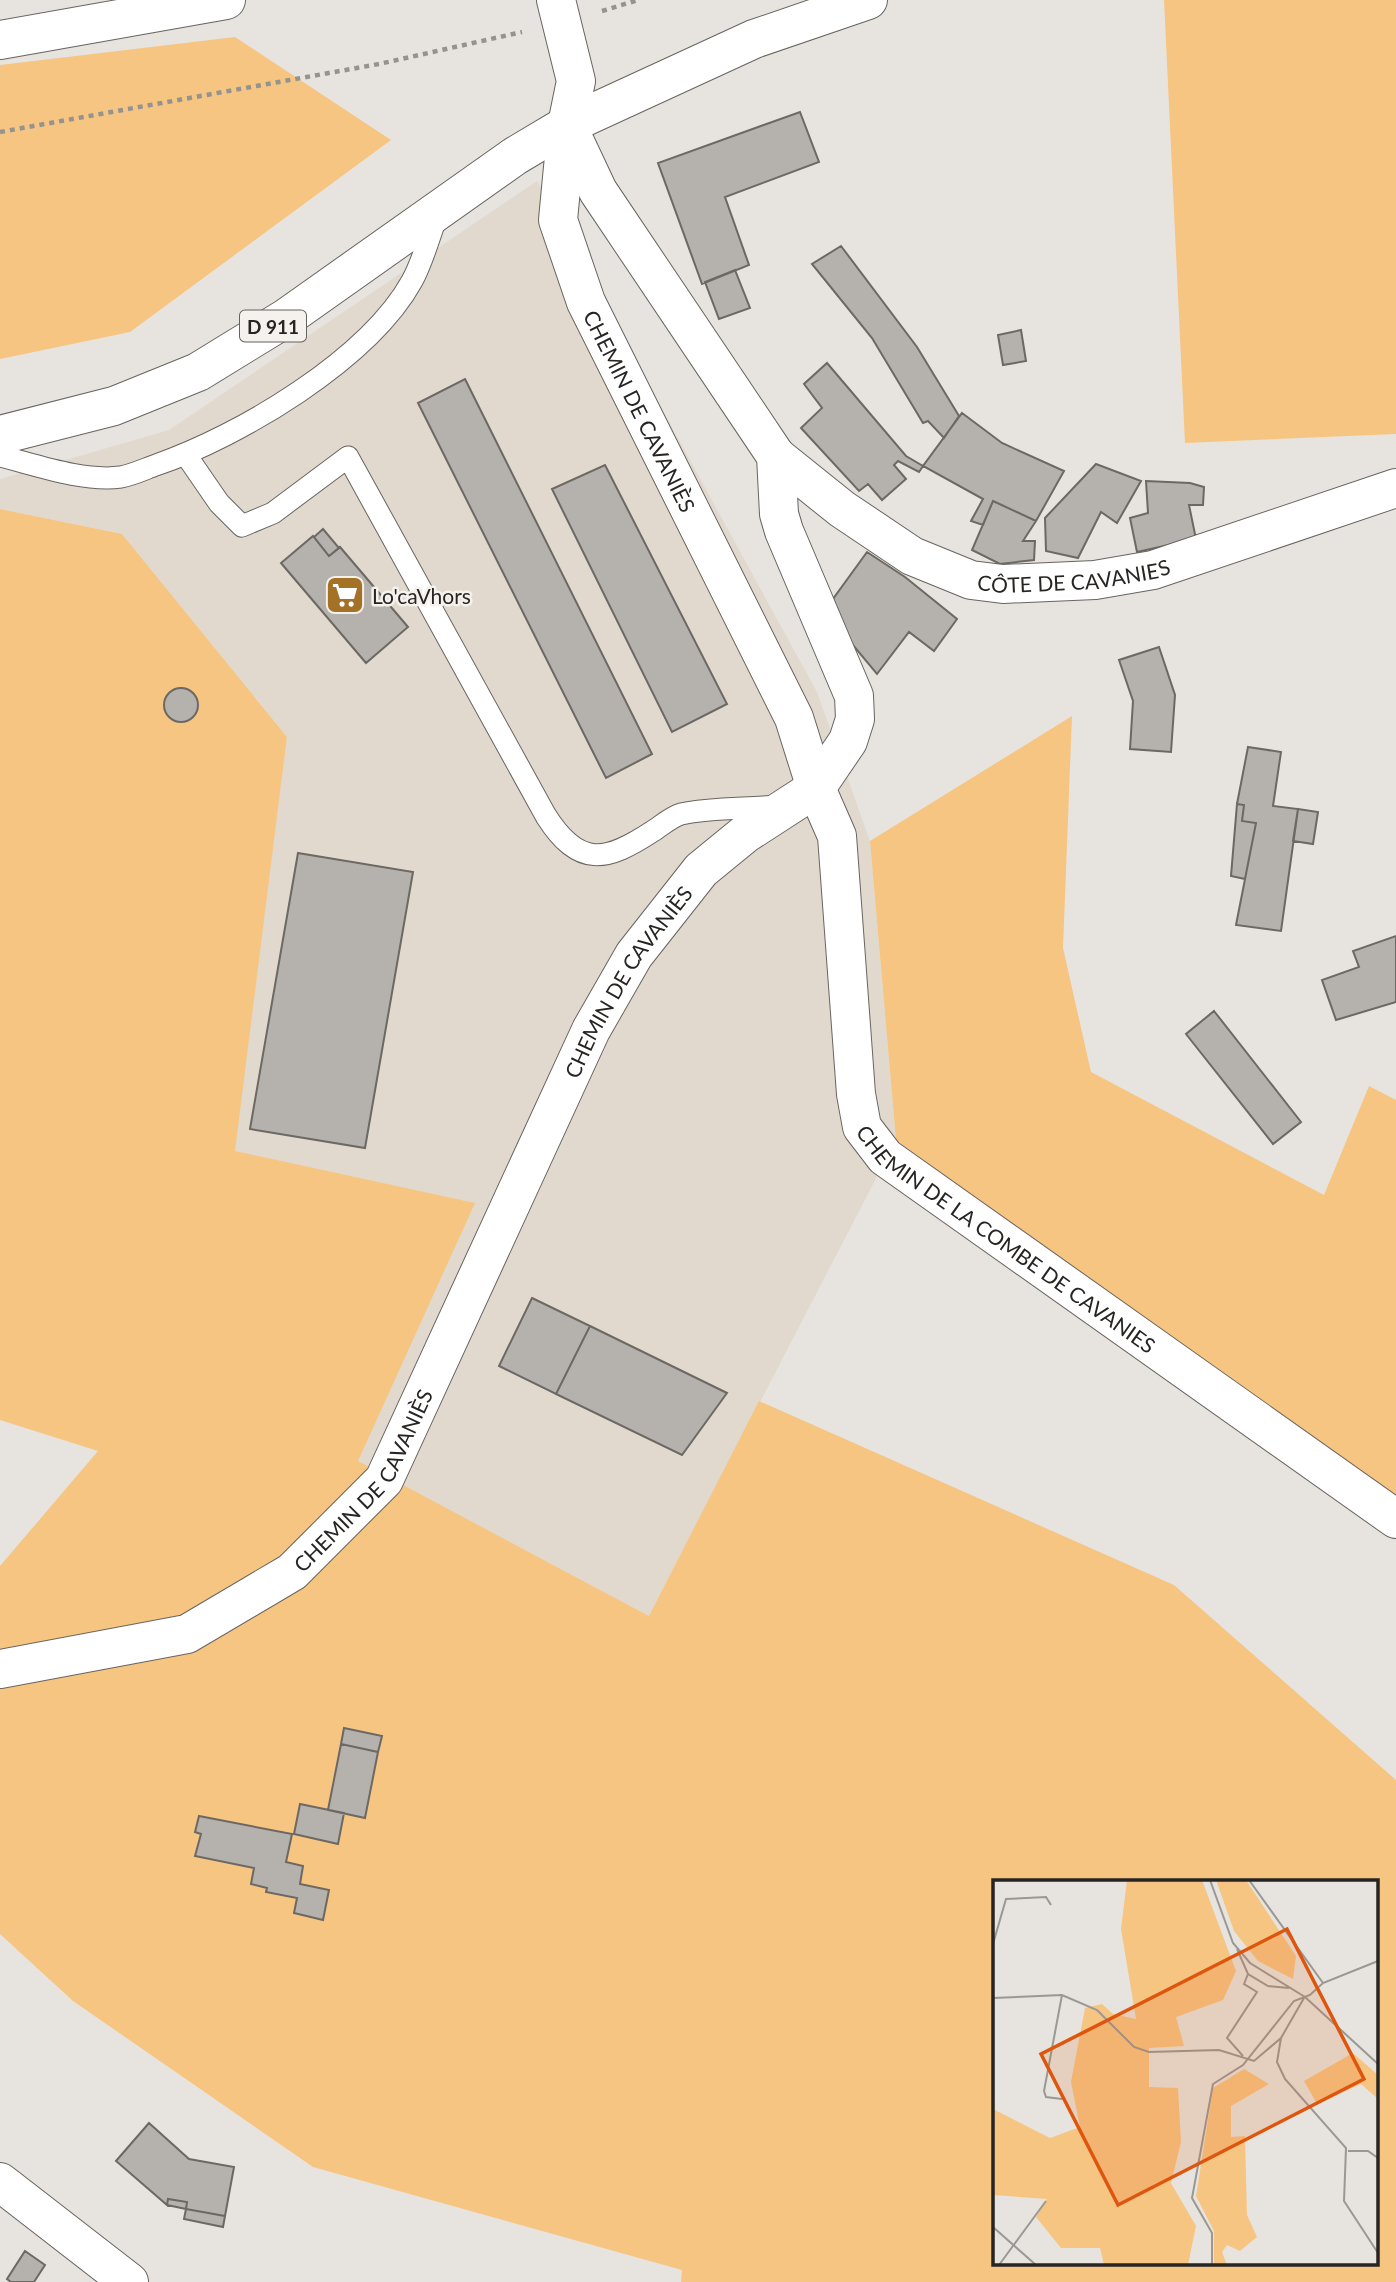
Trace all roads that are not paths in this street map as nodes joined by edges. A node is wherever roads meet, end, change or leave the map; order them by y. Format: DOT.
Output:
graph roads {
  1 [pos="226,0"];
  2 [pos="868,0"];
  3 [pos="560,11"];
  4 [pos="0,40"];
  5 [pos="567,125"];
  6 [pos="439,210"];
  7 [pos="0,435"];
  8 [pos="186,455"];
  9 [pos="0,456"];
  10 [pos="776,456"];
  11 [pos="1396,488"];
  12 [pos="803,797"];
  13 [pos="1396,1519"];
  14 [pos="0,1669"];
  15 [pos="0,2182"];
  16 [pos="129,2282"];
  1 -- 4 [label="street"];
  2 -- 5 [label="street, D 911"];
  3 -- 5 [label="street, CHEMIN DE CAVANIÈS"];
  5 -- 6 [label="street, D 911"];
  5 -- 10 [label="street"];
  5 -- 12 [label="street, CHEMIN DE CAVANIÈS"];
  6 -- 7 [label="street, D 911"];
  6 -- 8 [label="lane"];
  8 -- 9 [label="lane"];
  8 -- 12 [label="lane"];
  10 -- 11 [label="street, CÔTE DE CAVANIES"];
  10 -- 12 [label="street"];
  12 -- 13 [label="street, CHEMIN DE LA COMBE DE CAVANIES"];
  12 -- 14 [label="street, CHEMIN DE CAVANIÈS"];
  15 -- 16 [label="street"];
}
